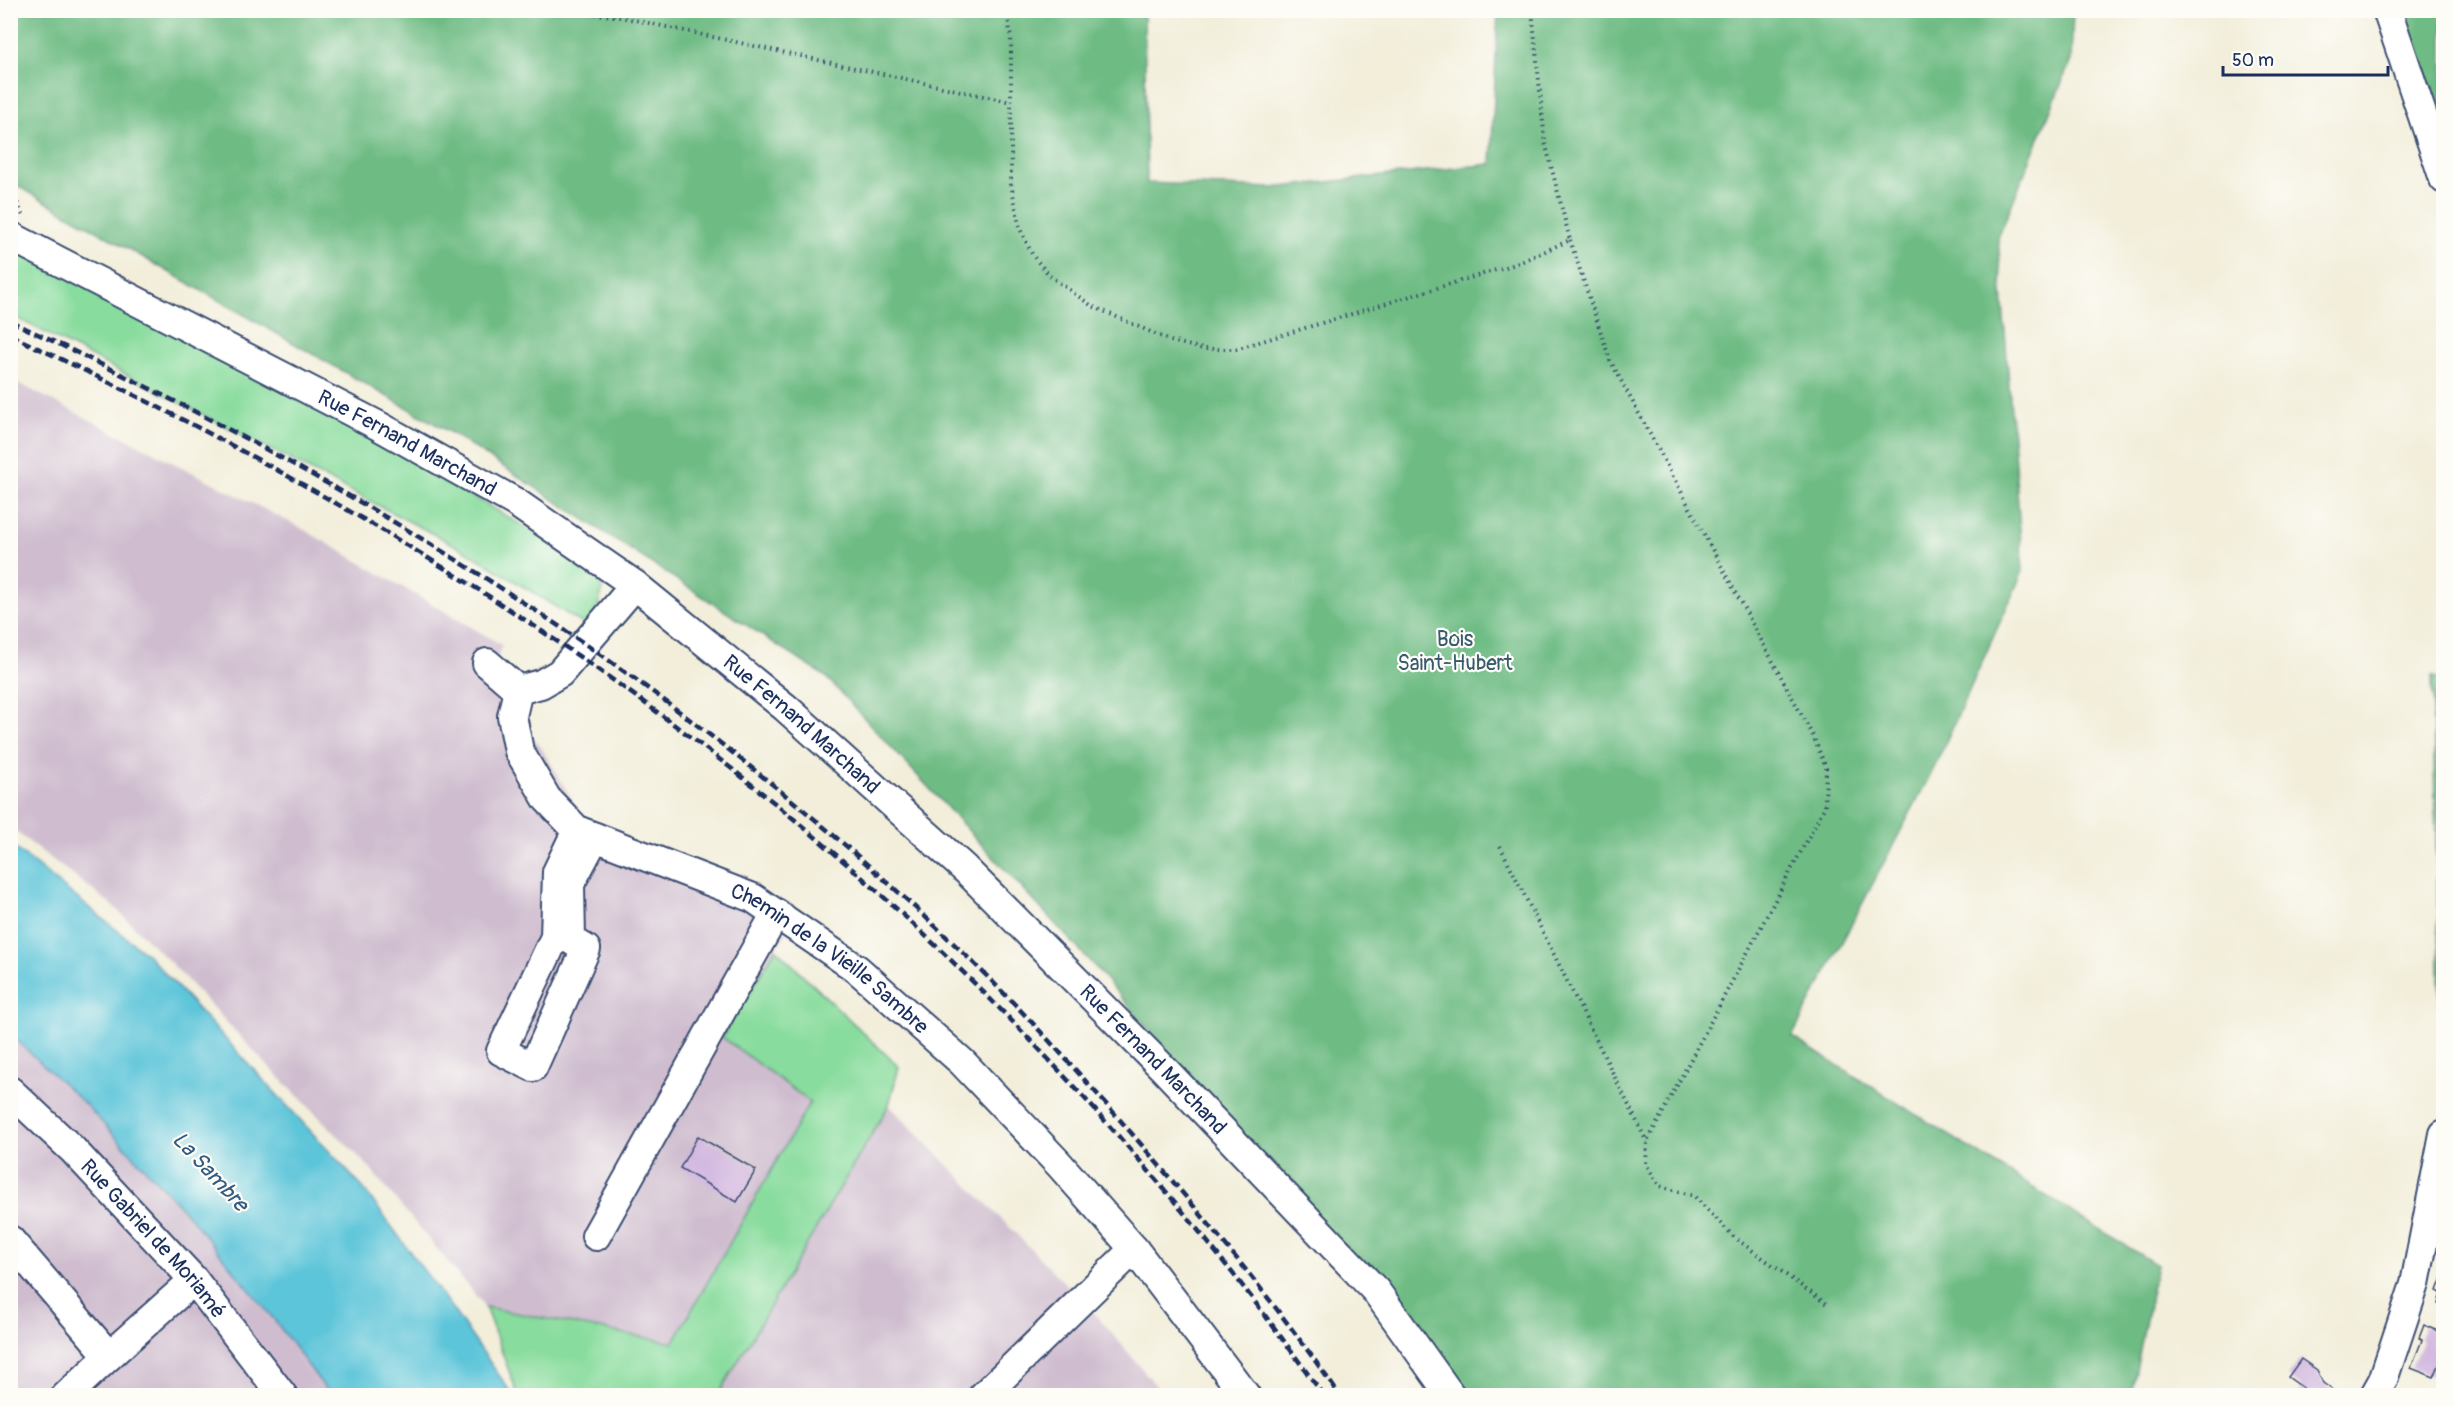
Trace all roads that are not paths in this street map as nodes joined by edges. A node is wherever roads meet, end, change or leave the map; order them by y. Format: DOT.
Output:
graph roads {
  1 [pos="2387,10"];
  2 [pos="2444,179"];
  3 [pos="10,236"];
  4 [pos="635,585"];
  5 [pos="487,663"];
  6 [pos="518,690"];
  7 [pos="586,833"];
  8 [pos="776,913"];
  9 [pos="10,1091"];
  10 [pos="2444,1134"];
  11 [pos="596,1236"];
  12 [pos="10,1240"];
  13 [pos="1134,1248"];
  14 [pos="194,1280"];
  15 [pos="108,1356"];
  16 [pos="66,1395"];
  17 [pos="283,1395"];
  18 [pos="983,1395"];
  19 [pos="1246,1395"];
  20 [pos="1450,1395"];
  21 [pos="2374,1395"];
  1 -- 2 [label="street"];
  3 -- 4 [label="street, Rue Fernand Marchand"];
  4 -- 6 [label="street"];
  4 -- 20 [label="street, Rue Fernand Marchand"];
  5 -- 6 [label="street"];
  6 -- 7 [label="street, Chemin de la Vieille Sambre"];
  7 -- 7 [label="street"];
  7 -- 8 [label="street, Chemin de la Vieille Sambre"];
  8 -- 11 [label="street"];
  8 -- 13 [label="street, Chemin de la Vieille Sambre"];
  9 -- 14 [label="street, Rue Gabriel de Moriamé"];
  10 -- 21 [label="street"];
  12 -- 15 [label="street"];
  13 -- 18 [label="street"];
  13 -- 19 [label="street, Chemin de la Vieille Sambre"];
  14 -- 15 [label="street"];
  14 -- 17 [label="street, Rue Gabriel de Moriamé"];
  15 -- 16 [label="street"];
}
